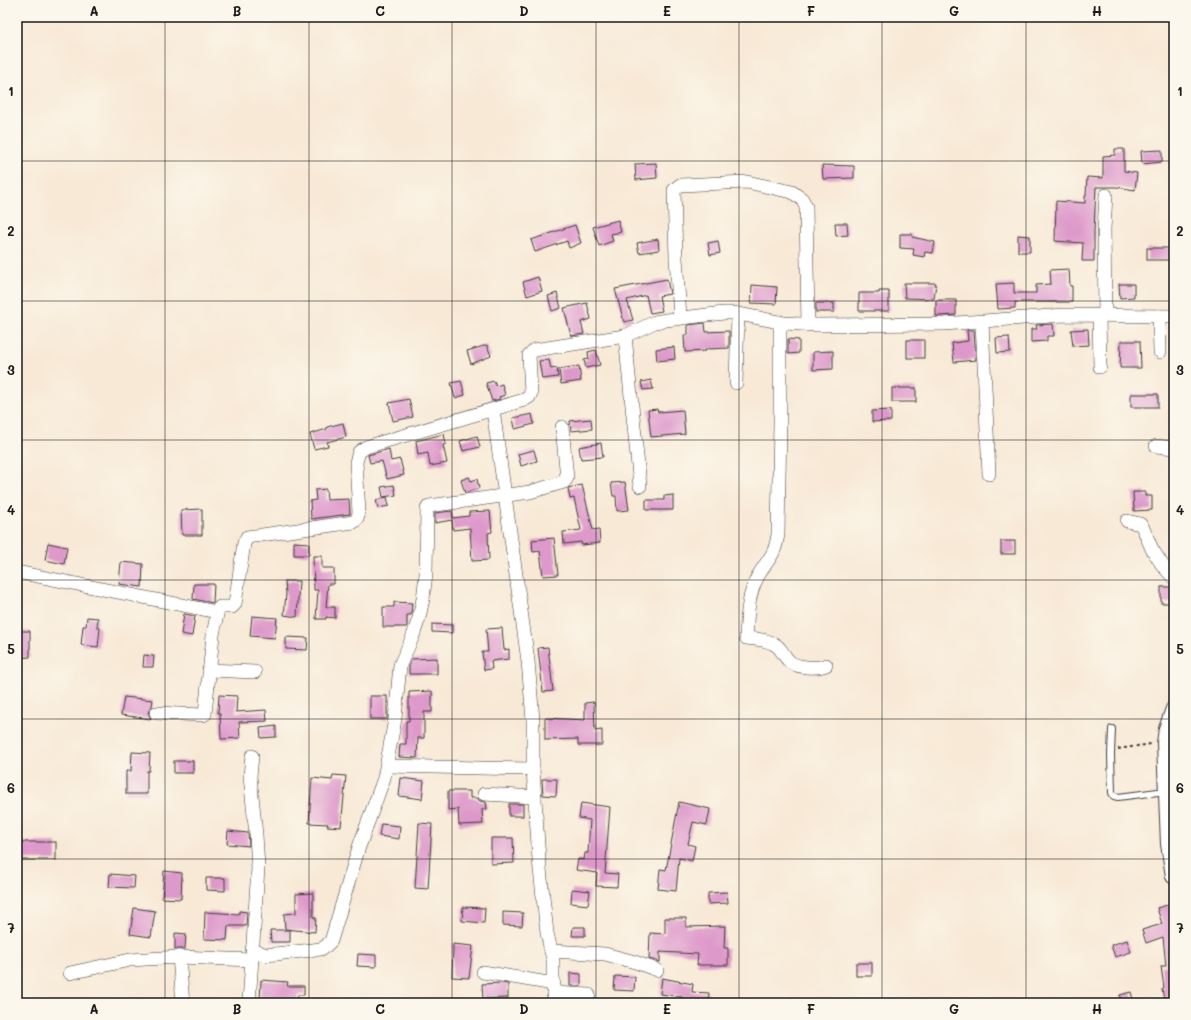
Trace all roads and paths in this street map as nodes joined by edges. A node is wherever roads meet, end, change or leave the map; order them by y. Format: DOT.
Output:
graph roads {
  1 [pos="1106,195"];
  2 [pos="738,314"];
  3 [pos="1102,315"];
  4 [pos="1159,316"];
  5 [pos="1174,316"];
  6 [pos="680,317"];
  7 [pos="780,322"];
  8 [pos="982,322"];
  9 [pos="808,325"];
  10 [pos="625,336"];
  11 [pos="1160,352"];
  12 [pos="1100,368"];
  13 [pos="736,383"];
  14 [pos="493,410"];
  15 [pos="562,427"];
  16 [pos="1156,446"];
  17 [pos="1174,448"];
  18 [pos="989,474"];
  19 [pos="640,486"];
  20 [pos="504,496"];
  21 [pos="1127,521"];
  22 [pos="17,572"];
  23 [pos="1174,578"];
  24 [pos="217,612"];
  25 [pos="826,665"];
  26 [pos="210,670"];
  27 [pos="255,672"];
  28 [pos="1174,709"];
  29 [pos="156,713"];
  30 [pos="1112,729"];
  31 [pos="1165,743"];
  32 [pos="1111,750"];
  33 [pos="252,756"];
  34 [pos="387,766"];
  35 [pos="533,769"];
  36 [pos="1166,791"];
  37 [pos="484,794"];
  38 [pos="535,797"];
  39 [pos="1171,844"];
  40 [pos="1174,876"];
  41 [pos="551,951"];
  42 [pos="252,954"];
  43 [pos="179,957"];
  44 [pos="657,970"];
  45 [pos="483,972"];
  46 [pos="70,973"];
  47 [pos="554,993"];
  48 [pos="589,995"];
  49 [pos="182,1003"];
  50 [pos="249,1003"];
  1 -- 3 [label="street"];
  2 -- 6 [label="street"];
  2 -- 7 [label="street"];
  2 -- 13 [label="street"];
  3 -- 4 [label="street"];
  3 -- 8 [label="street"];
  3 -- 12 [label="street"];
  4 -- 5 [label="street"];
  4 -- 11 [label="street"];
  6 -- 9 [label="street"];
  6 -- 10 [label="street"];
  7 -- 9 [label="street"];
  7 -- 25 [label="street"];
  8 -- 9 [label="street"];
  8 -- 18 [label="street"];
  10 -- 14 [label="street"];
  10 -- 19 [label="street"];
  14 -- 20 [label="street"];
  14 -- 24 [label="street"];
  15 -- 20 [label="street"];
  16 -- 17 [label="street"];
  20 -- 34 [label="street"];
  20 -- 35 [label="street"];
  21 -- 23 [label="street"];
  22 -- 24 [label="street"];
  24 -- 26 [label="street"];
  26 -- 27 [label="street"];
  26 -- 29 [label="street"];
  28 -- 31 [label="street"];
  30 -- 32 [label="lane"];
  31 -- 32 [label="path"];
  31 -- 36 [label="street"];
  32 -- 36 [label="lane"];
  33 -- 42 [label="street"];
  34 -- 35 [label="street"];
  34 -- 42 [label="street"];
  35 -- 38 [label="street"];
  36 -- 39 [label="street"];
  37 -- 38 [label="street"];
  38 -- 41 [label="street"];
  39 -- 40 [label="street"];
  41 -- 44 [label="street"];
  41 -- 47 [label="street"];
  42 -- 43 [label="street"];
  42 -- 50 [label="street"];
  43 -- 46 [label="street"];
  43 -- 49 [label="street"];
  45 -- 47 [label="street"];
  47 -- 48 [label="street"];
}
